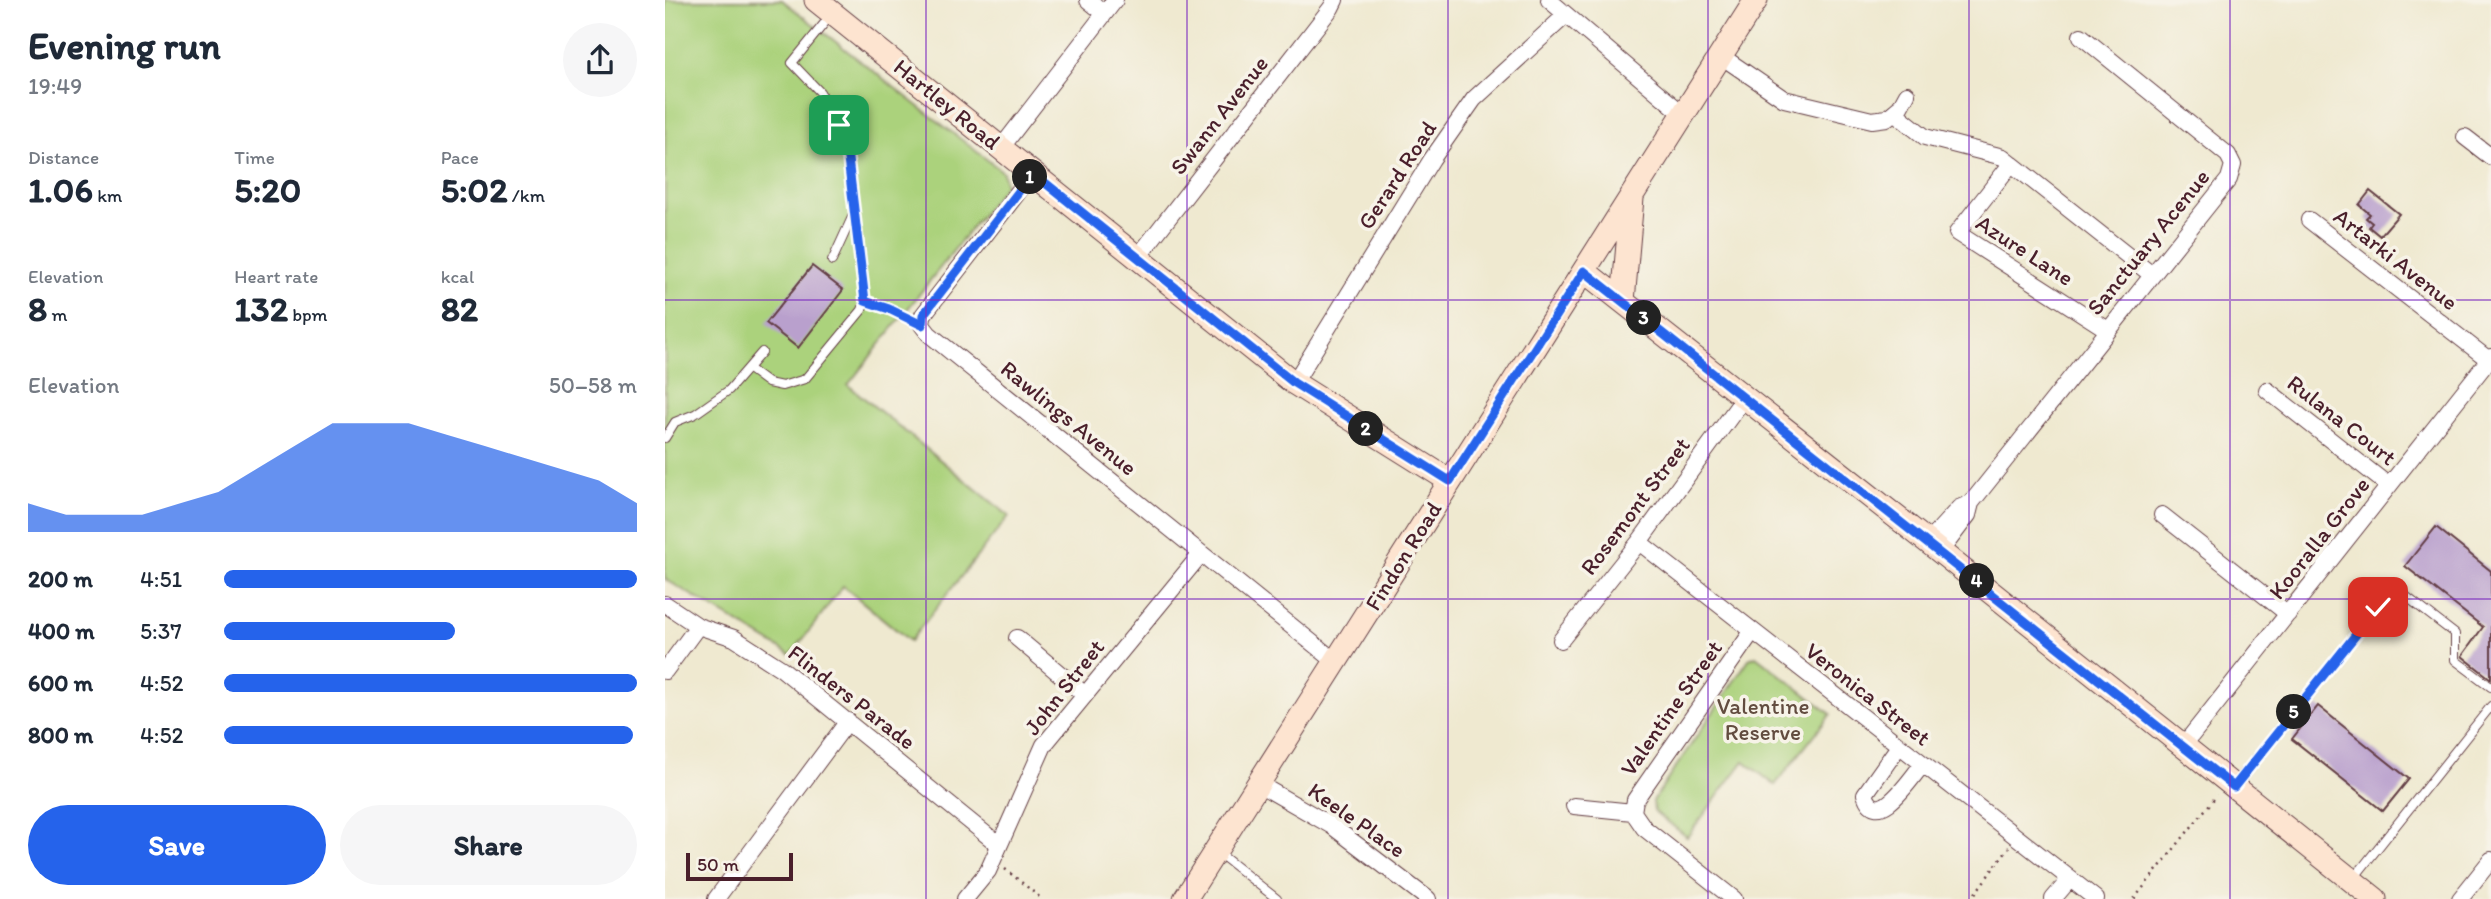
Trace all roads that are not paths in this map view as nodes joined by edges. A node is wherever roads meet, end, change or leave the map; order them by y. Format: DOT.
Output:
graph roads {
  1 [pos="1088,0"];
  2 [pos="1115,0"];
  3 [pos="1335,0"];
  4 [pos="1549,0"];
  5 [pos="1756,0"];
  6 [pos="824,6"];
  7 [pos="1104,13"];
  8 [pos="1566,15"];
  9 [pos="2081,36"];
  10 [pos="1721,56"];
  11 [pos="1907,93"];
  12 [pos="1894,112"];
  13 [pos="1684,115"];
  14 [pos="2465,137"];
  15 [pos="1001,148"];
  16 [pos="2491,157"];
  17 [pos="2011,164"];
  18 [pos="1033,173"];
  19 [pos="1632,195"];
  20 [pos="855,211"];
  21 [pos="2309,220"];
  22 [pos="1138,257"];
  23 [pos="832,261"];
  24 [pos="1584,271"];
  25 [pos="2152,275"];
  26 [pos="1623,301"];
  27 [pos="2108,330"];
  28 [pos="762,352"];
  29 [pos="2490,359"];
  30 [pos="749,369"];
  31 [pos="1294,383"];
  32 [pos="2267,390"];
  33 [pos="1744,398"];
  34 [pos="665,438"];
  35 [pos="1450,481"];
  36 [pos="2389,486"];
  37 [pos="2162,515"];
  38 [pos="1639,542"];
  39 [pos="1934,547"];
  40 [pos="1201,554"];
  41 [pos="665,604"];
  42 [pos="2288,614"];
  43 [pos="698,626"];
  44 [pos="1752,632"];
  45 [pos="1017,638"];
  46 [pos="1561,640"];
  47 [pos="1336,662"];
  48 [pos="665,671"];
  49 [pos="2491,687"];
  50 [pos="1085,695"];
  51 [pos="2491,706"];
  52 [pos="848,721"];
  53 [pos="1899,746"];
  54 [pos="2183,746"];
  55 [pos="1922,765"];
  56 [pos="1258,783"];
  57 [pos="2231,784"];
  58 [pos="1574,806"];
  59 [pos="1633,812"];
  60 [pos="999,845"];
  61 [pos="1215,850"];
  62 [pos="2491,860"];
  63 [pos="2070,879"];
  64 [pos="2352,881"];
  65 [pos="716,899"];
  66 [pos="965,899"];
  67 [pos="1185,899"];
  68 [pos="1277,899"];
  69 [pos="1428,899"];
  70 [pos="1734,899"];
  71 [pos="2053,899"];
  72 [pos="2096,899"];
  73 [pos="2375,899"];
  74 [pos="2460,899"];
  1 -- 7 [label="street"];
  2 -- 7 [label="street"];
  3 -- 22 [label="street, Swann Avenue"];
  4 -- 8 [label="street"];
  5 -- 10 [label="street, Findon Road"];
  6 -- 15 [label="street, Hartley Road"];
  6 -- 20 [label="lane"];
  7 -- 15 [label="street"];
  8 -- 13 [label="street"];
  8 -- 31 [label="street, Gerard Road"];
  9 -- 25 [label="street, Sanctuary Acenue"];
  10 -- 12 [label="street"];
  10 -- 13 [label="street, Findon Road"];
  11 -- 12 [label="street"];
  12 -- 17 [label="street"];
  13 -- 19 [label="street, Findon Road"];
  14 -- 16 [label="street"];
  15 -- 18 [label="street, Hartley Road"];
  17 -- 25 [label="street"];
  17 -- 27 [label="street, Azure Lane"];
  18 -- 22 [label="street, Hartley Road"];
  18 -- 40 [label="street, Rawlings Avenue"];
  19 -- 24 [label="street, Findon Road"];
  19 -- 26 [label="street"];
  20 -- 23 [label="lane"];
  20 -- 30 [label="lane"];
  21 -- 29 [label="street, Artarki Avenue"];
  22 -- 31 [label="street, Hartley Road"];
  24 -- 26 [label="street"];
  24 -- 35 [label="street, Findon Road"];
  25 -- 27 [label="street, Sanctuary Acenue"];
  26 -- 33 [label="street"];
  27 -- 39 [label="street, Sanctuary Acenue"];
  28 -- 30 [label="lane"];
  29 -- 36 [label="street, Kooralla Grove"];
  30 -- 34 [label="lane"];
  31 -- 35 [label="street, Hartley Road"];
  32 -- 36 [label="street, Rulana Court"];
  33 -- 38 [label="street, Rosemont Street"];
  33 -- 39 [label="street"];
  35 -- 47 [label="street, Findon Road"];
  36 -- 42 [label="street, Kooralla Grove"];
  37 -- 42 [label="street"];
  38 -- 44 [label="street, Veronica Street"];
  38 -- 46 [label="street, Rosemont Street"];
  39 -- 54 [label="street"];
  40 -- 47 [label="street, Rawlings Avenue"];
  40 -- 50 [label="street, John Street"];
  41 -- 43 [label="street, Flinders Parade"];
  42 -- 54 [label="street, Kooralla Grove"];
  43 -- 48 [label="street"];
  43 -- 52 [label="street, Flinders Parade"];
  44 -- 53 [label="street, Veronica Street"];
  44 -- 59 [label="street, Valentine Street"];
  45 -- 50 [label="street"];
  47 -- 56 [label="street, Findon Road"];
  49 -- 57 [label="lane"];
  50 -- 60 [label="street, John Street"];
  51 -- 64 [label="lane"];
  52 -- 60 [label="street, Flinders Parade"];
  52 -- 65 [label="street"];
  53 -- 55 [label="street, Veronica Street"];
  53 -- 55 [label="street"];
  54 -- 57 [label="street"];
  55 -- 63 [label="street, Veronica Street"];
  56 -- 61 [label="street, Findon Road"];
  56 -- 69 [label="street, Keele Place"];
  57 -- 64 [label="street"];
  58 -- 59 [label="street"];
  59 -- 70 [label="street"];
  60 -- 66 [label="street, John Street"];
  61 -- 67 [label="street, Findon Road"];
  61 -- 68 [label="lane"];
  62 -- 74 [label="street"];
  63 -- 71 [label="street"];
  63 -- 72 [label="street, Veronica Street"];
  64 -- 73 [label="street"];
}
